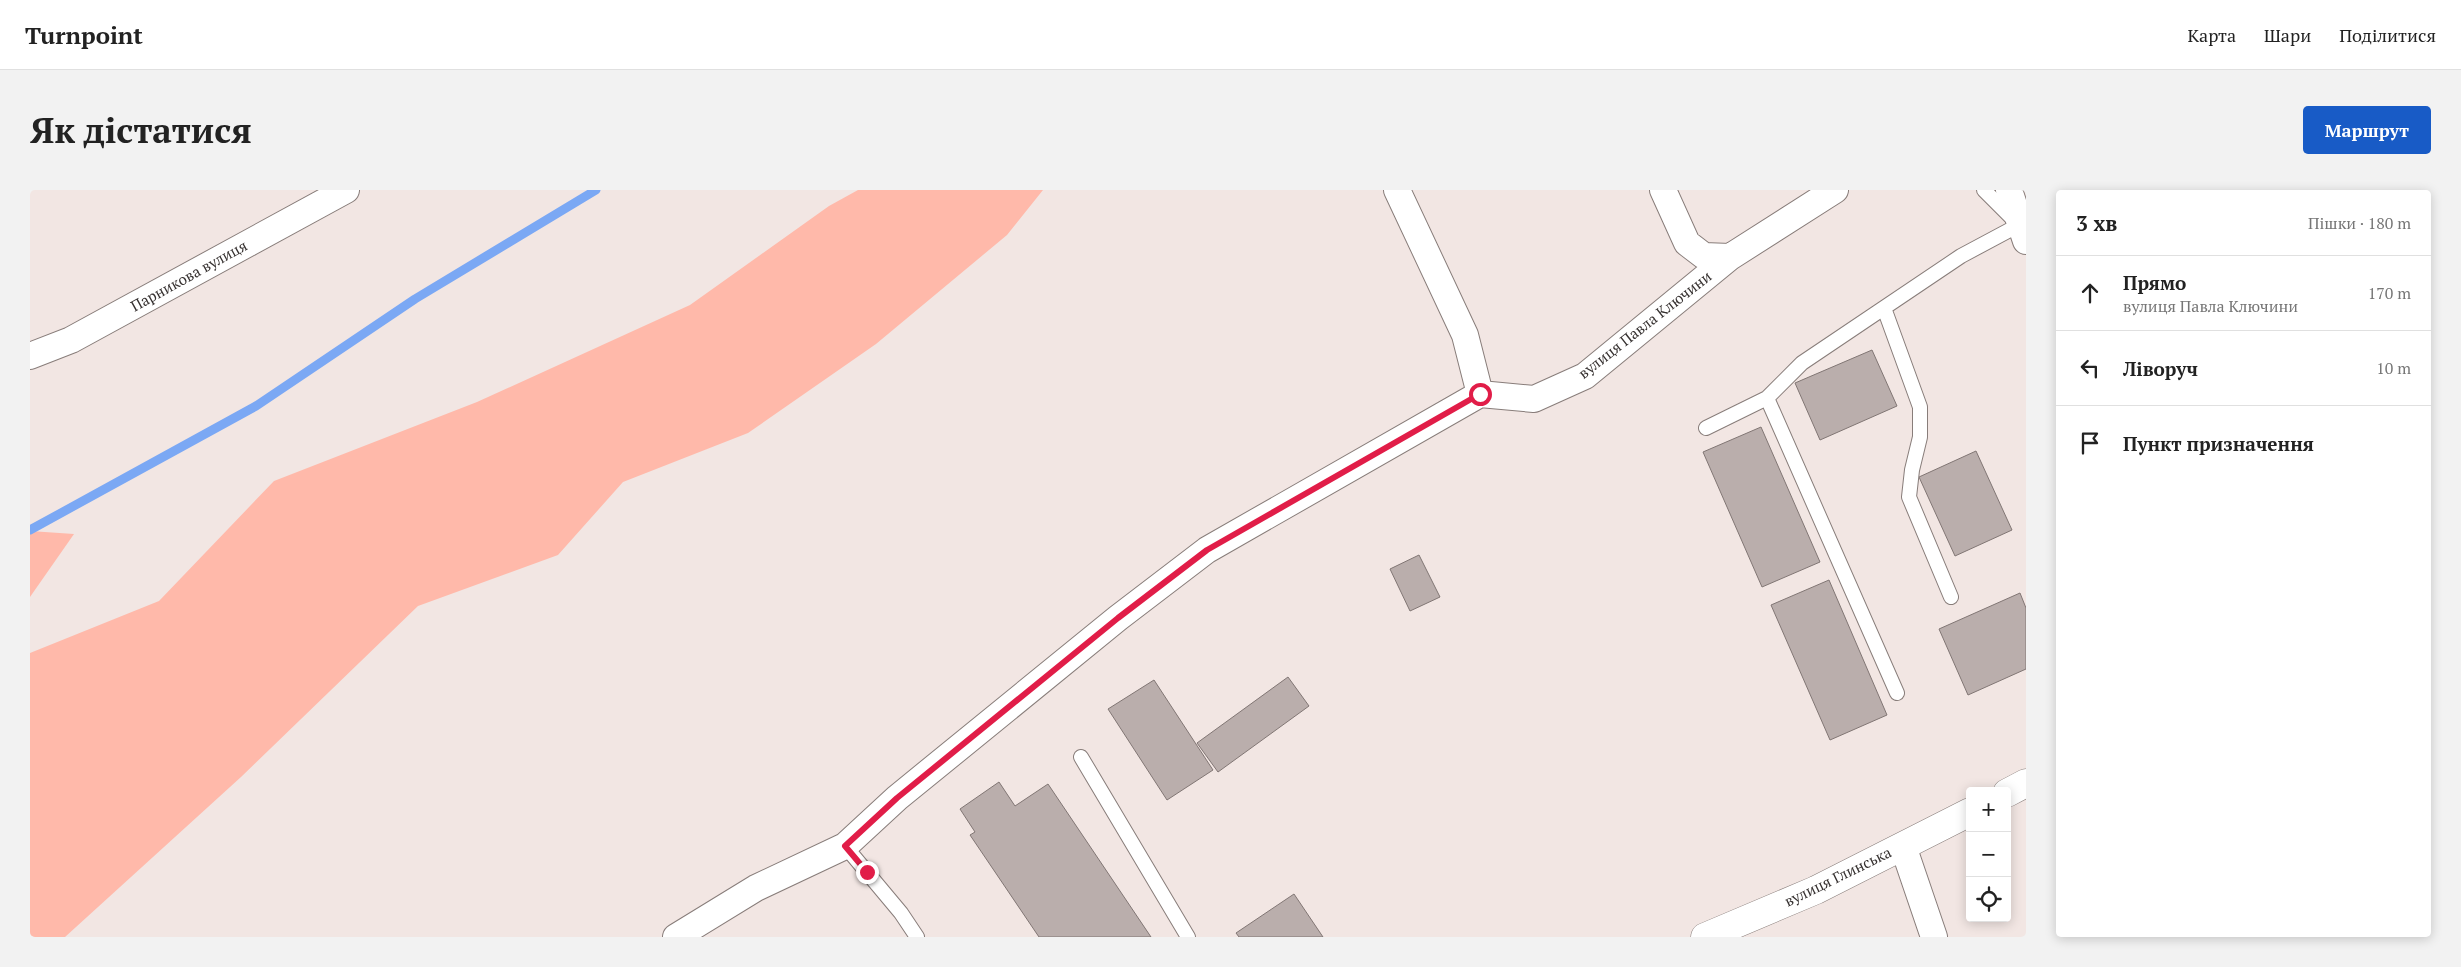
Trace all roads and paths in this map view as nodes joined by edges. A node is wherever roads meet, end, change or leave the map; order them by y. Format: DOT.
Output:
graph roads {
  1 [pos="346,190"];
  2 [pos="1396,190"];
  3 [pos="1663,190"];
  4 [pos="1835,190"];
  5 [pos="1984,190"];
  6 [pos="2009,190"];
  7 [pos="2023,233"];
  8 [pos="1730,257"];
  9 [pos="1884,308"];
  10 [pos="30,356"];
  11 [pos="1480,394"];
  12 [pos="1767,398"];
  13 [pos="1706,428"];
  14 [pos="1951,596"];
  15 [pos="1897,693"];
  16 [pos="1081,757"];
  17 [pos="2026,783"];
  18 [pos="2011,791"];
  19 [pos="1966,814"];
  20 [pos="845,846"];
  21 [pos="1903,846"];
  22 [pos="676,937"];
  23 [pos="917,937"];
  24 [pos="1188,937"];
  25 [pos="1705,937"];
  26 [pos="1934,937"];
  1 -- 10 [label="street, Парникова вулиця"];
  2 -- 11 [label="street"];
  3 -- 8 [label="street"];
  4 -- 8 [label="street, вулиця Павла Ключини"];
  5 -- 7 [label="lane"];
  6 -- 7 [label="street"];
  7 -- 9 [label="lane"];
  8 -- 11 [label="street, вулиця Павла Ключини"];
  9 -- 12 [label="lane"];
  9 -- 14 [label="lane"];
  11 -- 20 [label="street"];
  12 -- 13 [label="lane"];
  12 -- 15 [label="lane"];
  16 -- 24 [label="lane"];
  17 -- 18 [label="main road"];
  19 -- 21 [label="main road, вулиця Глинська"];
  20 -- 22 [label="street"];
  20 -- 23 [label="lane"];
  21 -- 25 [label="main road, вулиця Глинська"];
  21 -- 26 [label="street"];
}
